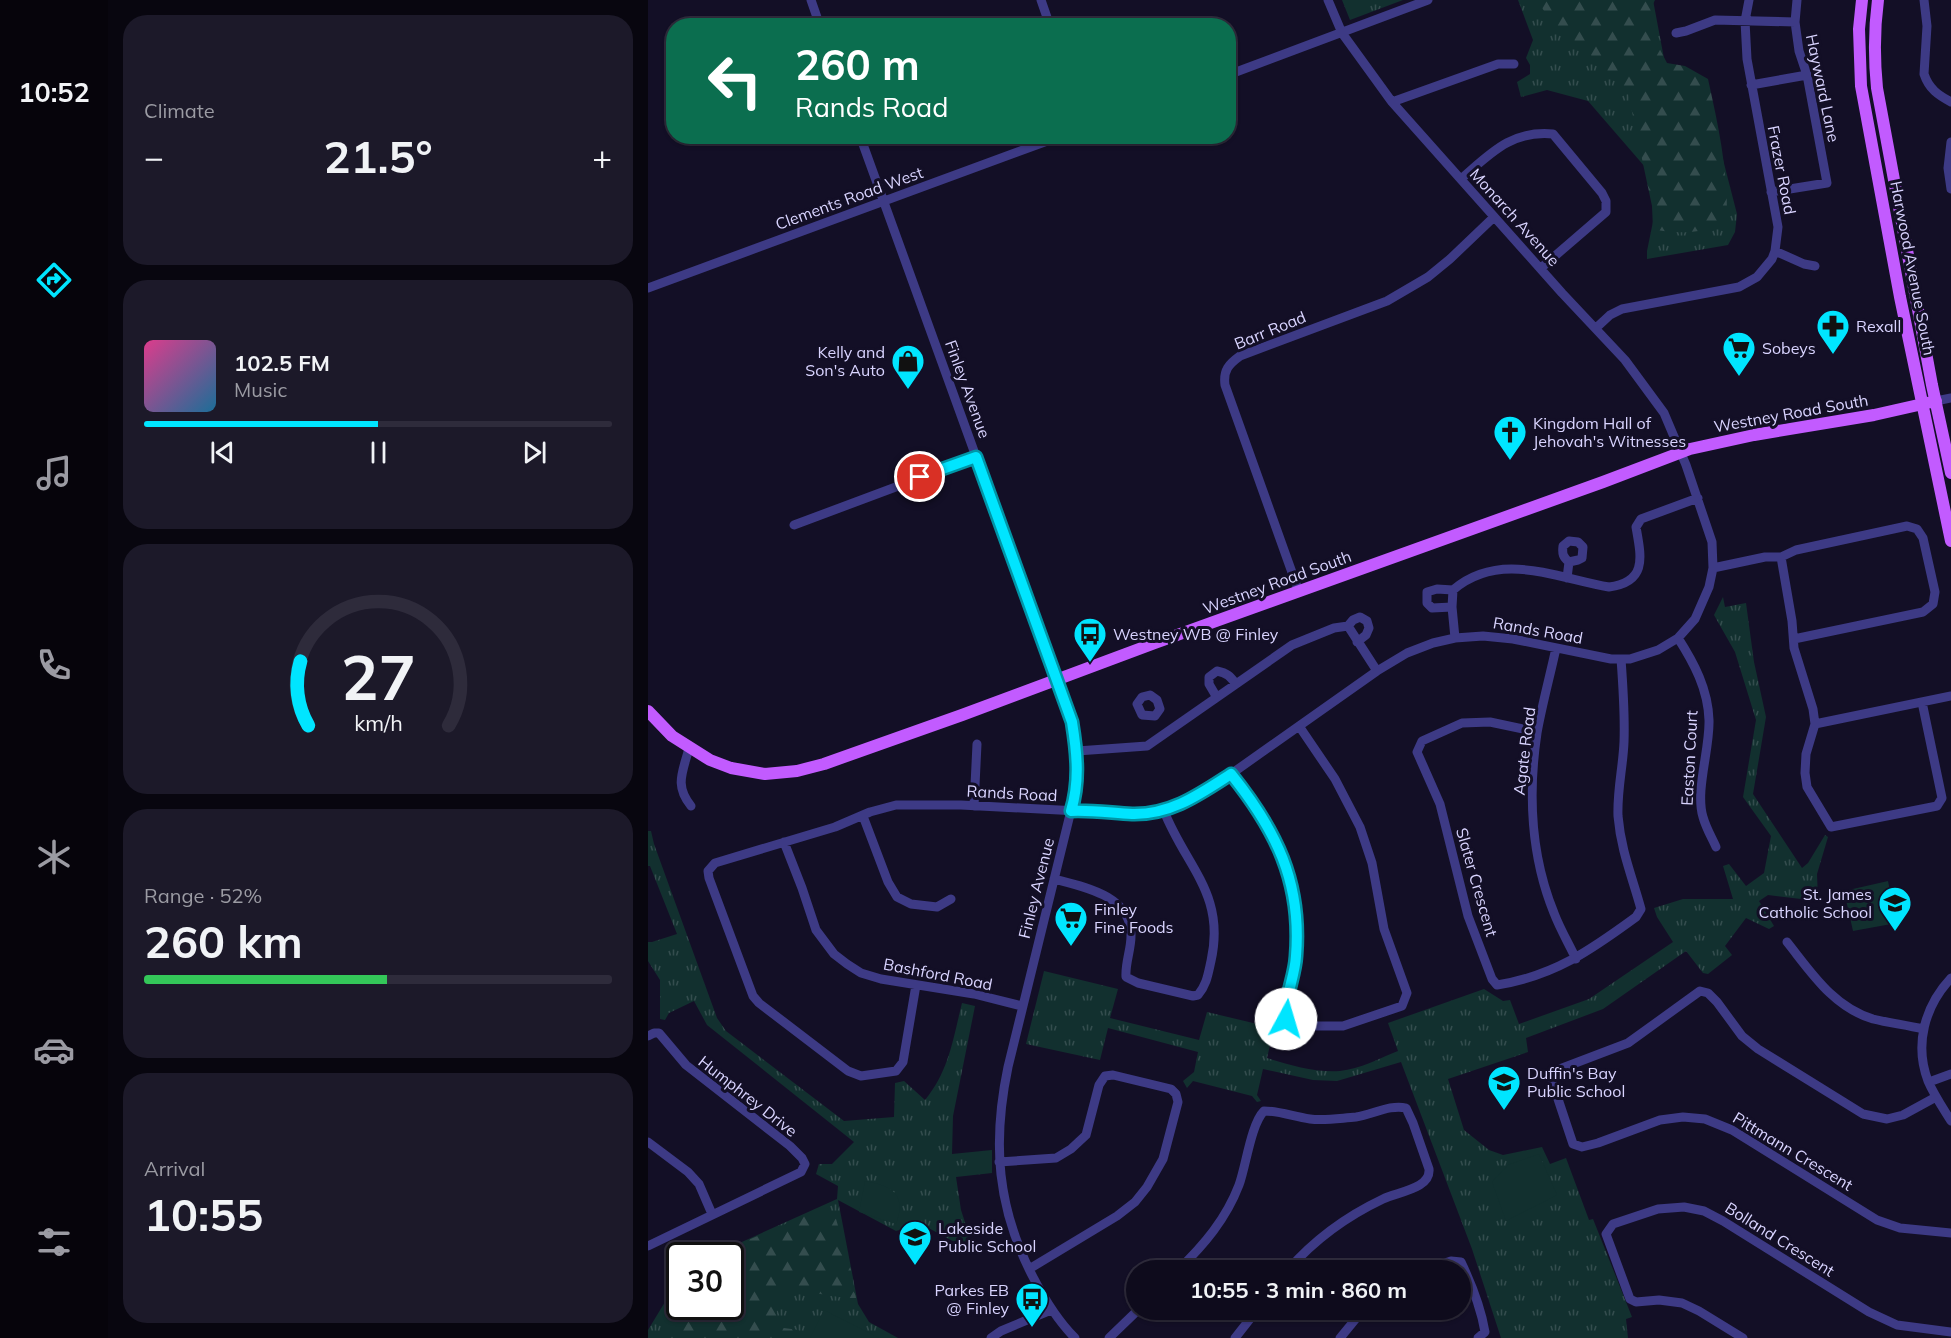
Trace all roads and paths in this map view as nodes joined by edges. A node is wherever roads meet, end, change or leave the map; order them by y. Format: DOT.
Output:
graph roads {
  1 [pos="811,0"];
  2 [pos="1041,0"];
  3 [pos="1328,0"];
  4 [pos="1428,0"];
  5 [pos="1749,0"];
  6 [pos="1797,0"];
  7 [pos="1862,0"];
  8 [pos="1878,0"];
  9 [pos="1924,0"];
  10 [pos="817,18"];
  11 [pos="1047,18"];
  12 [pos="1745,21"];
  13 [pos="1795,22"];
  14 [pos="1342,33"];
  15 [pos="1676,33"];
  16 [pos="1514,64"];
  17 [pos="1236,72"];
  18 [pos="1807,75"];
  19 [pos="1751,85"];
  20 [pos="1392,102"];
  21 [pos="1951,102"];
  22 [pos="1951,142"];
  23 [pos="863,144"];
  24 [pos="1039,144"];
  25 [pos="1461,179"];
  26 [pos="1951,189"];
  27 [pos="1771,192"];
  28 [pos="884,201"];
  29 [pos="1494,217"];
  30 [pos="1775,251"];
  31 [pos="1815,266"];
  32 [pos="1541,268"];
  33 [pos="648,288"];
  34 [pos="1596,328"];
  35 [pos="1951,398"];
  36 [pos="1936,401"];
  37 [pos="1922,403"];
  38 [pos="1681,453"];
  39 [pos="976,457"];
  40 [pos="1951,473"];
  41 [pos="1698,498"];
  42 [pos="794,525"];
  43 [pos="1951,541"];
  44 [pos="1781,557"];
  45 [pos="1569,562"];
  46 [pos="1713,568"];
  47 [pos="1567,578"];
  48 [pos="1453,590"];
  49 [pos="1299,592"];
  50 [pos="1452,607"];
  51 [pos="1348,626"];
  52 [pos="1455,638"];
  53 [pos="1677,638"];
  54 [pos="1794,639"];
  55 [pos="1357,642"];
  56 [pos="1556,648"];
  57 [pos="1621,659"];
  58 [pos="1377,671"];
  59 [pos="1058,679"];
  60 [pos="1236,684"];
  61 [pos="1216,696"];
  62 [pos="1951,696"];
  63 [pos="1922,702"];
  64 [pos="648,711"];
  65 [pos="1155,716"];
  66 [pos="1815,724"];
  67 [pos="1299,726"];
  68 [pos="1166,731"];
  69 [pos="1538,732"];
  70 [pos="977,744"];
  71 [pos="688,748"];
  72 [pos="1077,751"];
  73 [pos="1231,774"];
  74 [pos="691,806"];
  75 [pos="974,806"];
  76 [pos="1071,811"];
  77 [pos="1164,811"];
  78 [pos="863,816"];
  79 [pos="784,842"];
  80 [pos="1716,847"];
  81 [pos="1054,879"];
  82 [pos="951,899"];
  83 [pos="1787,942"];
  84 [pos="1576,959"];
  85 [pos="1951,978"];
  86 [pos="916,985"];
  87 [pos="1022,1006"];
  88 [pos="1923,1029"];
  89 [pos="648,1036"];
  90 [pos="1951,1074"];
  91 [pos="1929,1082"];
  92 [pos="1936,1097"];
  93 [pos="1951,1121"];
  94 [pos="648,1142"];
  95 [pos="999,1162"];
  96 [pos="712,1215"];
  97 [pos="1951,1233"];
  98 [pos="648,1246"];
  99 [pos="1187,1260"];
  100 [pos="1297,1260"];
  101 [pos="1029,1269"];
  102 [pos="1471,1284"];
  103 [pos="1051,1310"];
  104 [pos="1128,1320"];
  105 [pos="1249,1320"];
  106 [pos="1355,1320"];
  107 [pos="1951,1332"];
  108 [pos="991,1338"];
  109 [pos="1075,1338"];
  110 [pos="1109,1338"];
  111 [pos="1235,1338"];
  112 [pos="1340,1338"];
  113 [pos="1478,1338"];
  114 [pos="1743,1338"];
  1 -- 10 [label="street"];
  2 -- 11 [label="street"];
  3 -- 14 [label="street, Monarch Avenue"];
  4 -- 14 [label="street"];
  5 -- 12 [label="street, Frazer Road"];
  6 -- 13 [label="street, Hayward Lane"];
  7 -- 37 [label="main road, Harwood Avenue South"];
  8 -- 36 [label="main road, Harwood Avenue South"];
  9 -- 21 [label="street"];
  12 -- 13 [label="street"];
  12 -- 15 [label="street"];
  12 -- 19 [label="street, Frazer Road"];
  13 -- 18 [label="street, Hayward Lane"];
  14 -- 17 [label="street"];
  14 -- 20 [label="street, Monarch Avenue"];
  16 -- 20 [label="street"];
  18 -- 19 [label="street"];
  18 -- 27 [label="street, Hayward Lane"];
  19 -- 27 [label="street, Frazer Road"];
  20 -- 25 [label="street, Monarch Avenue"];
  22 -- 26 [label="street"];
  23 -- 28 [label="street, Finley Avenue"];
  24 -- 28 [label="street, Clements Road West"];
  25 -- 29 [label="street, Monarch Avenue"];
  25 -- 32 [label="street"];
  27 -- 30 [label="street, Frazer Road"];
  28 -- 33 [label="street, Clements Road West"];
  28 -- 39 [label="street, Finley Avenue"];
  29 -- 32 [label="street, Monarch Avenue"];
  29 -- 49 [label="street, Barr Road"];
  30 -- 31 [label="street"];
  30 -- 34 [label="street"];
  32 -- 34 [label="street, Monarch Avenue"];
  34 -- 38 [label="street, Monarch Avenue"];
  35 -- 36 [label="street"];
  36 -- 37 [label="main road, Westney Road South"];
  36 -- 40 [label="main road, Harwood Avenue South"];
  37 -- 38 [label="main road, Westney Road South"];
  37 -- 43 [label="main road, Harwood Avenue South"];
  38 -- 41 [label="street, Rands Road"];
  38 -- 49 [label="main road, Westney Road South"];
  39 -- 42 [label="street"];
  39 -- 59 [label="street, Finley Avenue"];
  41 -- 46 [label="street, Rands Road"];
  41 -- 47 [label="street"];
  44 -- 46 [label="street"];
  44 -- 54 [label="street"];
  44 -- 54 [label="street"];
  45 -- 47 [label="street"];
  46 -- 53 [label="street, Rands Road"];
  47 -- 48 [label="street"];
  48 -- 50 [label="street"];
  48 -- 50 [label="street"];
  49 -- 59 [label="main road, Westney Road South"];
  50 -- 52 [label="street"];
  51 -- 55 [label="street"];
  51 -- 55 [label="street"];
  51 -- 60 [label="street"];
  52 -- 56 [label="street, Rands Road"];
  52 -- 58 [label="street, Rands Road"];
  53 -- 57 [label="street, Rands Road"];
  53 -- 80 [label="street, Easton Court"];
  54 -- 66 [label="street"];
  55 -- 58 [label="street"];
  56 -- 57 [label="street, Rands Road"];
  56 -- 69 [label="street, Agate Road"];
  57 -- 84 [label="street, Slater Crescent"];
  58 -- 67 [label="street, Rands Road"];
  59 -- 71 [label="main road, Westney Road South"];
  59 -- 72 [label="street, Finley Avenue"];
  60 -- 61 [label="street"];
  60 -- 61 [label="street"];
  61 -- 68 [label="street"];
  62 -- 63 [label="street"];
  63 -- 66 [label="street"];
  63 -- 66 [label="street"];
  64 -- 71 [label="main road, Westney Road South"];
  65 -- 68 [label="street"];
  67 -- 73 [label="street, Rands Road"];
  67 -- 73 [label="street"];
  68 -- 72 [label="street"];
  69 -- 84 [label="street, Agate Road"];
  69 -- 84 [label="street, Slater Crescent"];
  70 -- 75 [label="street"];
  71 -- 74 [label="street"];
  72 -- 76 [label="street, Finley Avenue"];
  73 -- 77 [label="street, Rands Road"];
  75 -- 76 [label="street, Rands Road"];
  75 -- 78 [label="street, Rands Road"];
  76 -- 77 [label="street, Rands Road"];
  76 -- 81 [label="street, Finley Avenue"];
  77 -- 81 [label="street"];
  78 -- 79 [label="street, Rands Road"];
  78 -- 82 [label="street"];
  79 -- 86 [label="street, Bashford Road"];
  79 -- 86 [label="street, Rands Road"];
  81 -- 87 [label="street, Finley Avenue"];
  83 -- 88 [label="street"];
  85 -- 88 [label="street"];
  86 -- 87 [label="street, Bashford Road"];
  87 -- 95 [label="street, Finley Avenue"];
  88 -- 91 [label="street"];
  89 -- 96 [label="street, Humphrey Drive"];
  90 -- 91 [label="street"];
  91 -- 92 [label="street"];
  92 -- 93 [label="street"];
  92 -- 97 [label="street, Pittmann Crescent"];
  94 -- 96 [label="street"];
  95 -- 101 [label="street, Finley Avenue"];
  95 -- 101 [label="street"];
  96 -- 98 [label="street, Humphrey Drive"];
  99 -- 100 [label="street"];
  101 -- 103 [label="street, Finley Avenue"];
  102 -- 113 [label="street"];
  103 -- 108 [label="street"];
  103 -- 109 [label="street, Finley Avenue"];
  104 -- 110 [label="street"];
  105 -- 111 [label="street"];
  106 -- 112 [label="street"];
  107 -- 114 [label="street, Bolland Crescent"];
}
